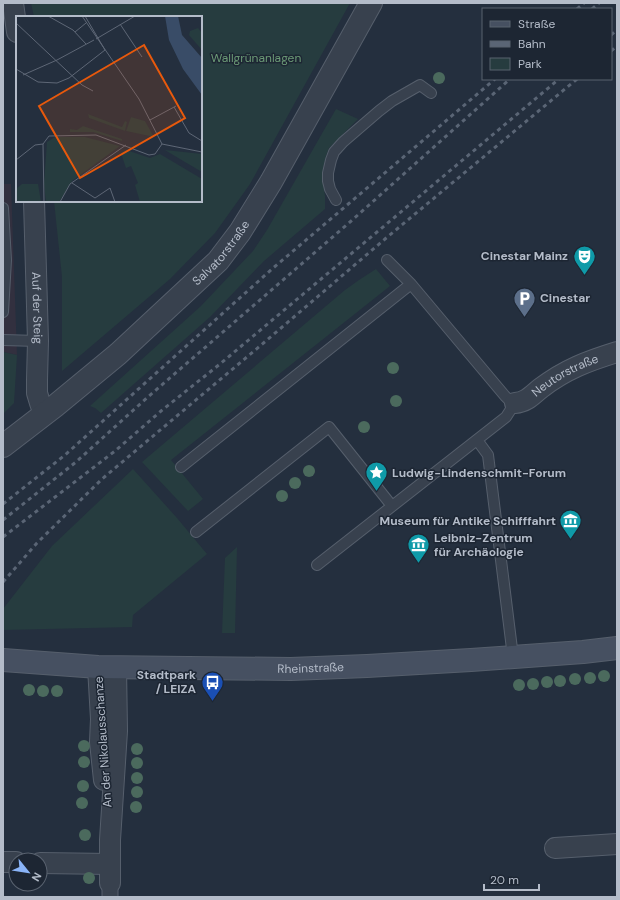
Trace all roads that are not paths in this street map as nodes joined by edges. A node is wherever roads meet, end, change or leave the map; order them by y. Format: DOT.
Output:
graph roads {
  1 [pos="13,3"];
  2 [pos="371,3"];
  3 [pos="16,25"];
  4 [pos="431,93"];
  5 [pos="336,200"];
  6 [pos="34,202"];
  7 [pos="3,208"];
  8 [pos="386,260"];
  9 [pos="411,284"];
  10 [pos="3,312"];
  11 [pos="3,340"];
  12 [pos="38,341"];
  13 [pos="617,352"];
  14 [pos="515,403"];
  15 [pos="44,414"];
  16 [pos="477,440"];
  17 [pos="3,446"];
  18 [pos="182,468"];
  19 [pos="392,506"];
  20 [pos="196,532"];
  21 [pos="317,565"];
  22 [pos="617,648"];
  23 [pos="513,657"];
  24 [pos="3,660"];
  25 [pos="107,667"];
  26 [pos="617,844"];
  27 [pos="554,848"];
  28 [pos="48,865"];
  29 [pos="110,881"];
  1 -- 3 [label="street"];
  2 -- 15 [label="street, Salvatorstraße"];
  4 -- 5 [label="lane"];
  6 -- 12 [label="street, Auf der Steig"];
  7 -- 10 [label="lane"];
  8 -- 9 [label="lane"];
  9 -- 14 [label="lane"];
  9 -- 18 [label="lane"];
  11 -- 12 [label="lane"];
  12 -- 15 [label="street, Auf der Steig"];
  13 -- 14 [label="street, Neutorstraße"];
  14 -- 16 [label="lane"];
  15 -- 17 [label="street, Salvatorstraße"];
  16 -- 19 [label="lane"];
  16 -- 23 [label="lane"];
  19 -- 20 [label="lane"];
  19 -- 21 [label="lane"];
  22 -- 23 [label="main road, Rheinstraße"];
  23 -- 25 [label="main road, Rheinstraße"];
  24 -- 25 [label="main road, Rheinstraße"];
  25 -- 29 [label="street, An der Nikolausschanze"];
  26 -- 27 [label="street"];
  28 -- 29 [label="street"];
}
